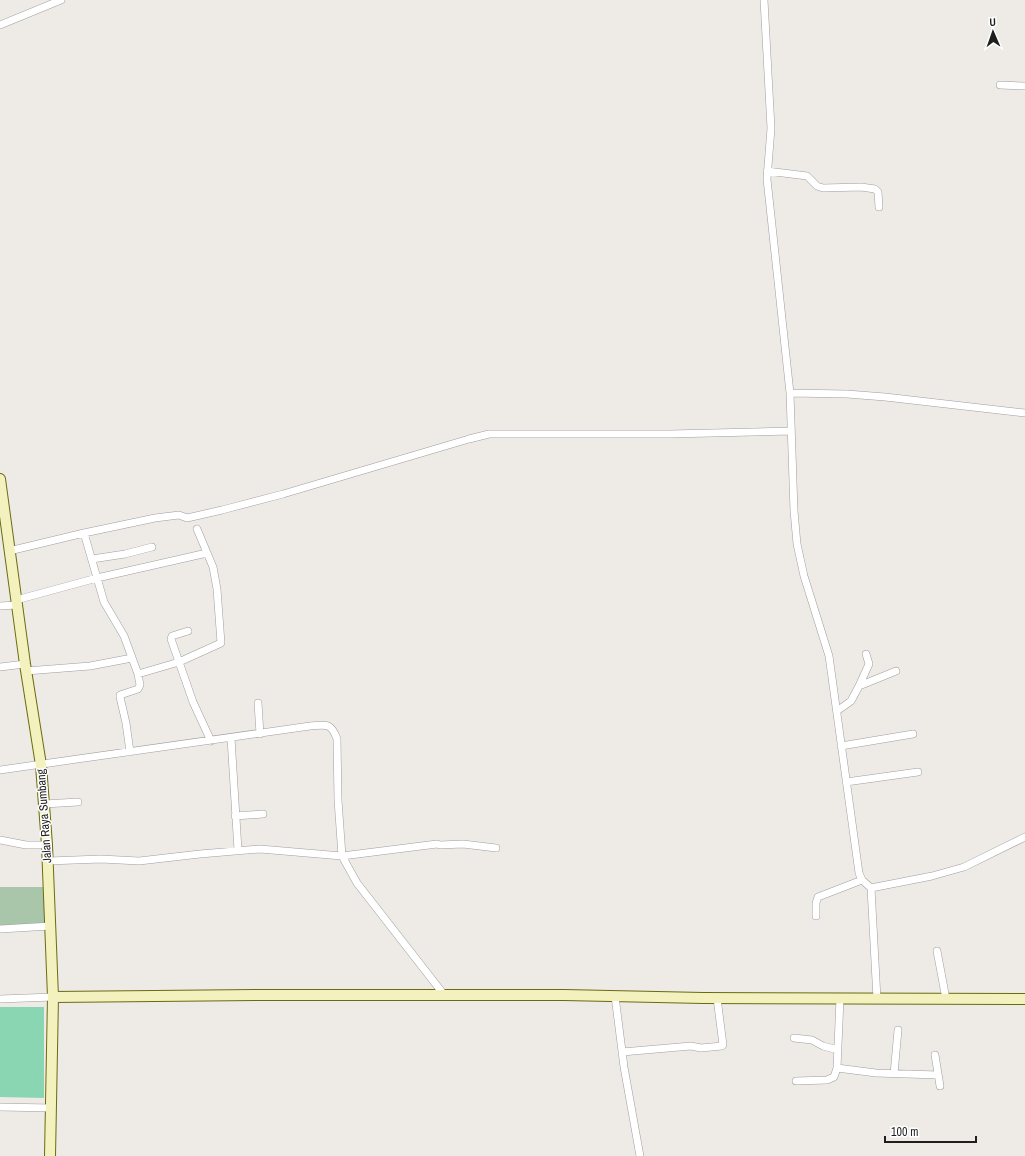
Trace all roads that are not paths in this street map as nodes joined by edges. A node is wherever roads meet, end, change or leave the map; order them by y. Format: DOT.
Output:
graph roads {
  1 [pos="61,0"];
  2 [pos="764,0"];
  3 [pos="0,25"];
  4 [pos="1000,85"];
  5 [pos="1025,86"];
  6 [pos="767,171"];
  7 [pos="879,207"];
  8 [pos="790,393"];
  9 [pos="1025,413"];
  10 [pos="791,431"];
  11 [pos="0,479"];
  12 [pos="197,529"];
  13 [pos="84,533"];
  14 [pos="152,547"];
  15 [pos="9,552"];
  16 [pos="207,553"];
  17 [pos="92,559"];
  18 [pos="97,578"];
  19 [pos="16,603"];
  20 [pos="0,606"];
  21 [pos="188,631"];
  22 [pos="866,654"];
  23 [pos="132,658"];
  24 [pos="179,662"];
  25 [pos="0,667"];
  26 [pos="25,668"];
  27 [pos="896,671"];
  28 [pos="138,674"];
  29 [pos="859,686"];
  30 [pos="258,703"];
  31 [pos="837,710"];
  32 [pos="260,734"];
  33 [pos="913,734"];
  34 [pos="231,738"];
  35 [pos="211,741"];
  36 [pos="841,746"];
  37 [pos="130,752"];
  38 [pos="40,765"];
  39 [pos="0,770"];
  40 [pos="918,772"];
  41 [pos="846,782"];
  42 [pos="78,802"];
  43 [pos="44,804"];
  44 [pos="263,814"];
  45 [pos="235,816"];
  46 [pos="1025,836"];
  47 [pos="0,840"];
  48 [pos="47,846"];
  49 [pos="496,848"];
  50 [pos="238,850"];
  51 [pos="342,856"];
  52 [pos="48,860"];
  53 [pos="862,880"];
  54 [pos="871,888"];
  55 [pos="816,916"];
  56 [pos="51,926"];
  57 [pos="0,929"];
  58 [pos="937,950"];
  59 [pos="445,996"];
  60 [pos="615,996"];
  61 [pos="53,998"];
  62 [pos="717,998"];
  63 [pos="877,998"];
  64 [pos="0,999"];
  65 [pos="840,999"];
  66 [pos="946,999"];
  67 [pos="1025,999"];
  68 [pos="898,1030"];
  69 [pos="794,1038"];
  70 [pos="838,1050"];
  71 [pos="622,1052"];
  72 [pos="936,1055"];
  73 [pos="837,1068"];
  74 [pos="894,1074"];
  75 [pos="938,1075"];
  76 [pos="796,1082"];
  77 [pos="940,1086"];
  78 [pos="0,1107"];
  79 [pos="51,1108"];
  80 [pos="50,1156"];
  81 [pos="640,1156"];
  1 -- 3 [label="street"];
  2 -- 6 [label="street"];
  4 -- 5 [label="street"];
  6 -- 7 [label="street"];
  6 -- 8 [label="street"];
  8 -- 9 [label="street"];
  8 -- 10 [label="street"];
  10 -- 13 [label="street"];
  10 -- 31 [label="street"];
  11 -- 15 [label="street, Jalan Raya Sumbang"];
  12 -- 16 [label="street"];
  13 -- 15 [label="street"];
  13 -- 17 [label="street"];
  14 -- 17 [label="street"];
  15 -- 19 [label="street, Jalan Raya Sumbang"];
  16 -- 18 [label="street"];
  16 -- 24 [label="street"];
  17 -- 18 [label="street"];
  18 -- 19 [label="street"];
  18 -- 23 [label="street"];
  19 -- 20 [label="street"];
  19 -- 26 [label="street, Jalan Raya Sumbang"];
  21 -- 24 [label="street"];
  22 -- 29 [label="street"];
  23 -- 26 [label="street"];
  23 -- 28 [label="street"];
  24 -- 28 [label="street"];
  24 -- 35 [label="street"];
  25 -- 26 [label="street"];
  26 -- 38 [label="street, Jalan Raya Sumbang"];
  27 -- 29 [label="street"];
  28 -- 37 [label="street"];
  29 -- 31 [label="street"];
  30 -- 32 [label="street"];
  31 -- 36 [label="street"];
  32 -- 34 [label="street"];
  32 -- 51 [label="street"];
  33 -- 36 [label="street"];
  34 -- 35 [label="street"];
  34 -- 45 [label="street"];
  35 -- 37 [label="street"];
  36 -- 41 [label="street"];
  37 -- 38 [label="street"];
  38 -- 39 [label="street"];
  38 -- 43 [label="street, Jalan Raya Sumbang"];
  40 -- 41 [label="street"];
  41 -- 53 [label="street"];
  42 -- 43 [label="street"];
  43 -- 48 [label="street, Jalan Raya Sumbang"];
  44 -- 45 [label="street"];
  45 -- 50 [label="street"];
  46 -- 54 [label="street"];
  47 -- 48 [label="street"];
  48 -- 52 [label="street, Jalan Raya Sumbang"];
  49 -- 51 [label="street"];
  50 -- 51 [label="street"];
  50 -- 52 [label="street"];
  51 -- 59 [label="street"];
  52 -- 56 [label="street, Jalan Raya Sumbang"];
  53 -- 54 [label="street"];
  53 -- 55 [label="street"];
  54 -- 63 [label="street"];
  56 -- 57 [label="street"];
  56 -- 61 [label="street, Jalan Raya Sumbang"];
  58 -- 66 [label="street"];
  59 -- 60 [label="street"];
  59 -- 61 [label="street"];
  60 -- 62 [label="street"];
  60 -- 71 [label="street"];
  61 -- 64 [label="street"];
  61 -- 79 [label="street, Jalan Raya Sumbang"];
  62 -- 65 [label="street"];
  62 -- 71 [label="street"];
  63 -- 65 [label="street"];
  63 -- 66 [label="street"];
  65 -- 70 [label="street"];
  66 -- 67 [label="street"];
  68 -- 74 [label="street"];
  69 -- 70 [label="street"];
  70 -- 73 [label="street"];
  71 -- 81 [label="street"];
  72 -- 75 [label="street"];
  73 -- 74 [label="street"];
  73 -- 76 [label="street"];
  74 -- 75 [label="street"];
  75 -- 77 [label="street"];
  78 -- 79 [label="street"];
  79 -- 80 [label="street, Jalan Raya Sumbang"];
}
